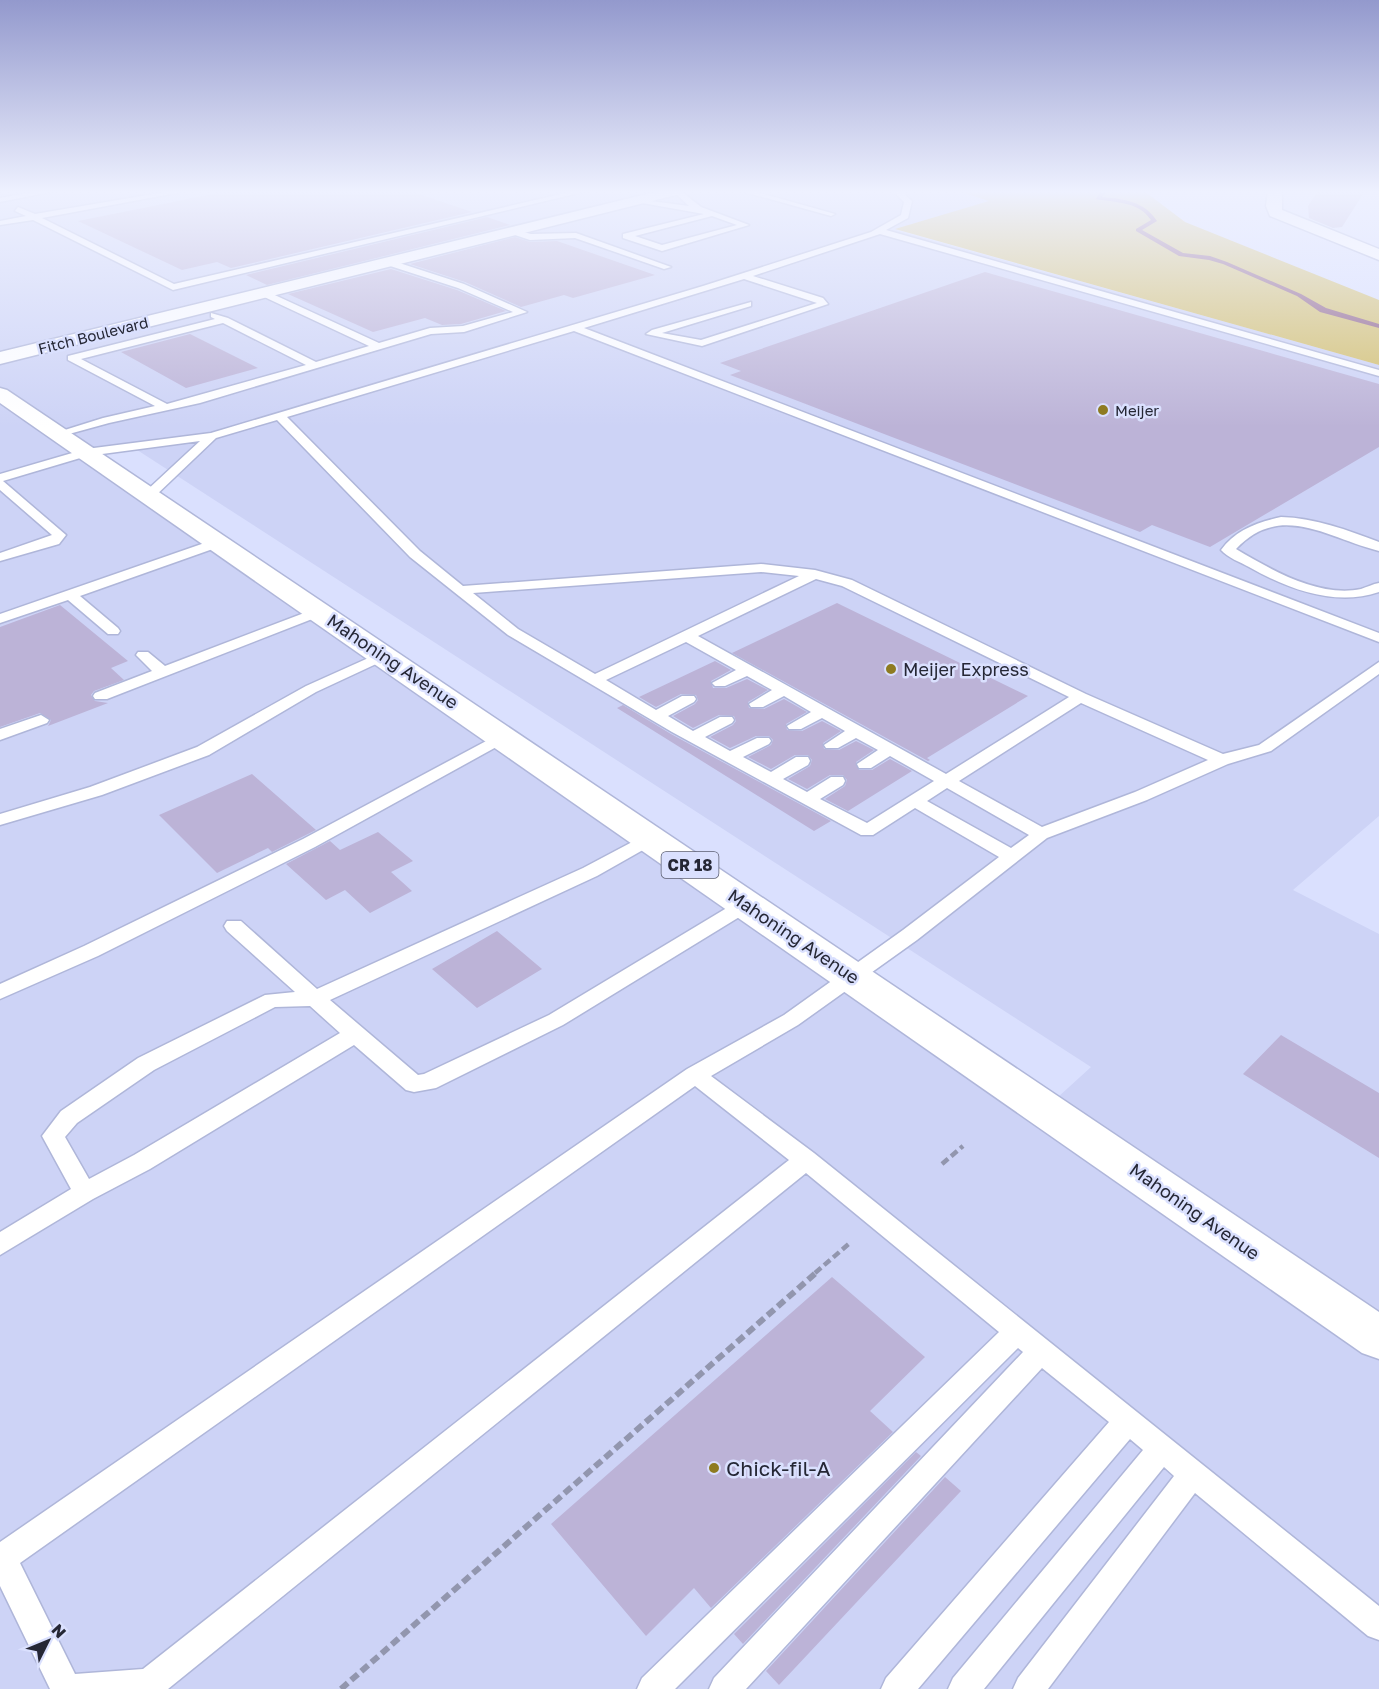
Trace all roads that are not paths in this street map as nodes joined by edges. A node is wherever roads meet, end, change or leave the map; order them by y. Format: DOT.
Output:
graph roads {
  1 [pos="140,270"];
  2 [pos="242,270"];
  3 [pos="356,270"];
  4 [pos="411,270"];
  5 [pos="763,270"];
  6 [pos="1016,270"];
  7 [pos="745,276"];
  8 [pos="263,293"];
  9 [pos="748,304"];
  10 [pos="198,309"];
  11 [pos="225,320"];
  12 [pos="574,327"];
  13 [pos="651,334"];
  14 [pos="618,344"];
  15 [pos="375,345"];
  16 [pos="0,358"];
  17 [pos="316,366"];
  18 [pos="1379,373"];
  19 [pos="0,394"];
  20 [pos="166,408"];
  21 [pos="279,416"];
  22 [pos="58,434"];
  23 [pos="212,436"];
  24 [pos="86,453"];
  25 [pos="0,478"];
  26 [pos="0,484"];
  27 [pos="148,495"];
  28 [pos="219,542"];
  29 [pos="1379,547"];
  30 [pos="0,557"];
  31 [pos="815,574"];
  32 [pos="1379,587"];
  33 [pos="460,590"];
  34 [pos="70,594"];
  35 [pos="320,611"];
  36 [pos="0,619"];
  37 [pos="113,631"];
  38 [pos="687,636"];
  39 [pos="1379,638"];
  40 [pos="143,655"];
  41 [pos="384,655"];
  42 [pos="1379,667"];
  43 [pos="747,670"];
  44 [pos="163,672"];
  45 [pos="595,680"];
  46 [pos="720,683"];
  47 [pos="784,690"];
  48 [pos="101,696"];
  49 [pos="1080,697"];
  50 [pos="688,699"];
  51 [pos="757,704"];
  52 [pos="822,712"];
  53 [pos="656,716"];
  54 [pos="41,720"];
  55 [pos="726,720"];
  56 [pos="795,726"];
  57 [pos="856,731"];
  58 [pos="0,735"];
  59 [pos="503,736"];
  60 [pos="693,737"];
  61 [pos="763,741"];
  62 [pos="832,745"];
  63 [pos="889,750"];
  64 [pos="730,757"];
  65 [pos="1222,760"];
  66 [pos="802,761"];
  67 [pos="865,764"];
  68 [pos="771,779"];
  69 [pos="837,781"];
  70 [pos="945,782"];
  71 [pos="808,799"];
  72 [pos="915,801"];
  73 [pos="0,820"];
  74 [pos="1041,834"];
  75 [pos="651,838"];
  76 [pos="1012,858"];
  77 [pos="747,904"];
  78 [pos="234,926"];
  79 [pos="852,975"];
  80 [pos="0,992"];
  81 [pos="315,998"];
  82 [pos="355,1034"];
  83 [pos="694,1075"];
  84 [pos="806,1160"];
  85 [pos="85,1192"];
  86 [pos="0,1245"];
  87 [pos="1017,1332"];
  88 [pos="1379,1338"];
  89 [pos="1041,1351"];
  90 [pos="1127,1422"];
  91 [pos="1161,1449"];
  92 [pos="1192,1475"];
  93 [pos="1,1559"];
  94 [pos="1379,1625"];
  95 [pos="66,1689"];
  96 [pos="76,1689"];
  97 [pos="653,1689"];
  98 [pos="725,1689"];
  99 [pos="897,1689"];
  100 [pos="964,1689"];
  101 [pos="1029,1689"];
  1 -- 2 [label="lane"];
  3 -- 8 [label="main road, Fitch Boulevard"];
  4 -- 15 [label="lane"];
  5 -- 7 [label="lane"];
  6 -- 18 [label="lane"];
  7 -- 12 [label="lane"];
  7 -- 13 [label="lane"];
  8 -- 10 [label="main road, Fitch Boulevard"];
  8 -- 15 [label="lane"];
  9 -- 13 [label="lane"];
  10 -- 11 [label="lane"];
  10 -- 16 [label="main road, Fitch Boulevard"];
  11 -- 17 [label="lane"];
  11 -- 20 [label="lane"];
  12 -- 14 [label="lane"];
  12 -- 21 [label="lane"];
  13 -- 14 [label="lane"];
  14 -- 39 [label="lane"];
  15 -- 17 [label="lane"];
  17 -- 20 [label="lane"];
  19 -- 22 [label="main road, Mahoning Avenue / CR 18"];
  20 -- 22 [label="lane"];
  21 -- 23 [label="lane"];
  21 -- 33 [label="lane"];
  22 -- 24 [label="main road, Mahoning Avenue / CR 18"];
  23 -- 24 [label="lane"];
  23 -- 27 [label="lane"];
  24 -- 25 [label="lane"];
  24 -- 27 [label="main road, Mahoning Avenue / CR 18"];
  26 -- 30 [label="lane"];
  27 -- 28 [label="main road, Mahoning Avenue / CR 18"];
  28 -- 34 [label="lane"];
  28 -- 35 [label="main road, Mahoning Avenue / CR 18"];
  29 -- 32 [label="lane"];
  31 -- 33 [label="lane"];
  31 -- 38 [label="lane"];
  31 -- 49 [label="lane"];
  33 -- 45 [label="lane"];
  34 -- 36 [label="lane"];
  34 -- 37 [label="lane"];
  35 -- 41 [label="main road, Mahoning Avenue / CR 18"];
  35 -- 44 [label="lane"];
  38 -- 43 [label="lane"];
  38 -- 45 [label="lane"];
  40 -- 44 [label="lane"];
  41 -- 59 [label="main road, Mahoning Avenue / CR 18"];
  41 -- 73 [label="lane"];
  42 -- 65 [label="lane"];
  43 -- 46 [label="lane"];
  43 -- 47 [label="lane"];
  44 -- 48 [label="lane"];
  45 -- 53 [label="lane"];
  47 -- 51 [label="lane"];
  47 -- 52 [label="lane"];
  49 -- 65 [label="lane"];
  49 -- 70 [label="lane"];
  50 -- 53 [label="lane"];
  52 -- 56 [label="lane"];
  52 -- 57 [label="lane"];
  53 -- 60 [label="lane"];
  54 -- 58 [label="lane"];
  55 -- 60 [label="lane"];
  57 -- 62 [label="lane"];
  57 -- 63 [label="lane"];
  59 -- 75 [label="main road, Mahoning Avenue / CR 18"];
  59 -- 80 [label="lane"];
  60 -- 64 [label="lane"];
  61 -- 64 [label="lane"];
  63 -- 67 [label="lane"];
  63 -- 70 [label="lane"];
  64 -- 68 [label="lane"];
  65 -- 74 [label="lane"];
  66 -- 68 [label="lane"];
  68 -- 71 [label="lane"];
  69 -- 71 [label="lane"];
  70 -- 72 [label="lane"];
  70 -- 74 [label="lane"];
  71 -- 72 [label="lane"];
  72 -- 76 [label="lane"];
  74 -- 76 [label="lane"];
  75 -- 77 [label="main road, Mahoning Avenue / CR 18"];
  75 -- 81 [label="lane"];
  76 -- 79 [label="lane"];
  77 -- 79 [label="main road, Mahoning Avenue / CR 18"];
  77 -- 82 [label="lane"];
  78 -- 81 [label="lane"];
  79 -- 83 [label="lane"];
  79 -- 88 [label="main road, Mahoning Avenue / CR 18"];
  81 -- 82 [label="lane"];
  81 -- 85 [label="lane"];
  82 -- 85 [label="lane"];
  83 -- 84 [label="lane"];
  83 -- 93 [label="lane"];
  84 -- 87 [label="lane"];
  84 -- 96 [label="lane"];
  85 -- 86 [label="lane"];
  87 -- 89 [label="lane"];
  87 -- 97 [label="lane"];
  89 -- 90 [label="lane"];
  89 -- 98 [label="lane"];
  90 -- 91 [label="lane"];
  90 -- 99 [label="lane"];
  91 -- 92 [label="lane"];
  91 -- 100 [label="lane"];
  92 -- 94 [label="lane"];
  92 -- 101 [label="lane"];
  93 -- 95 [label="lane"];
}
